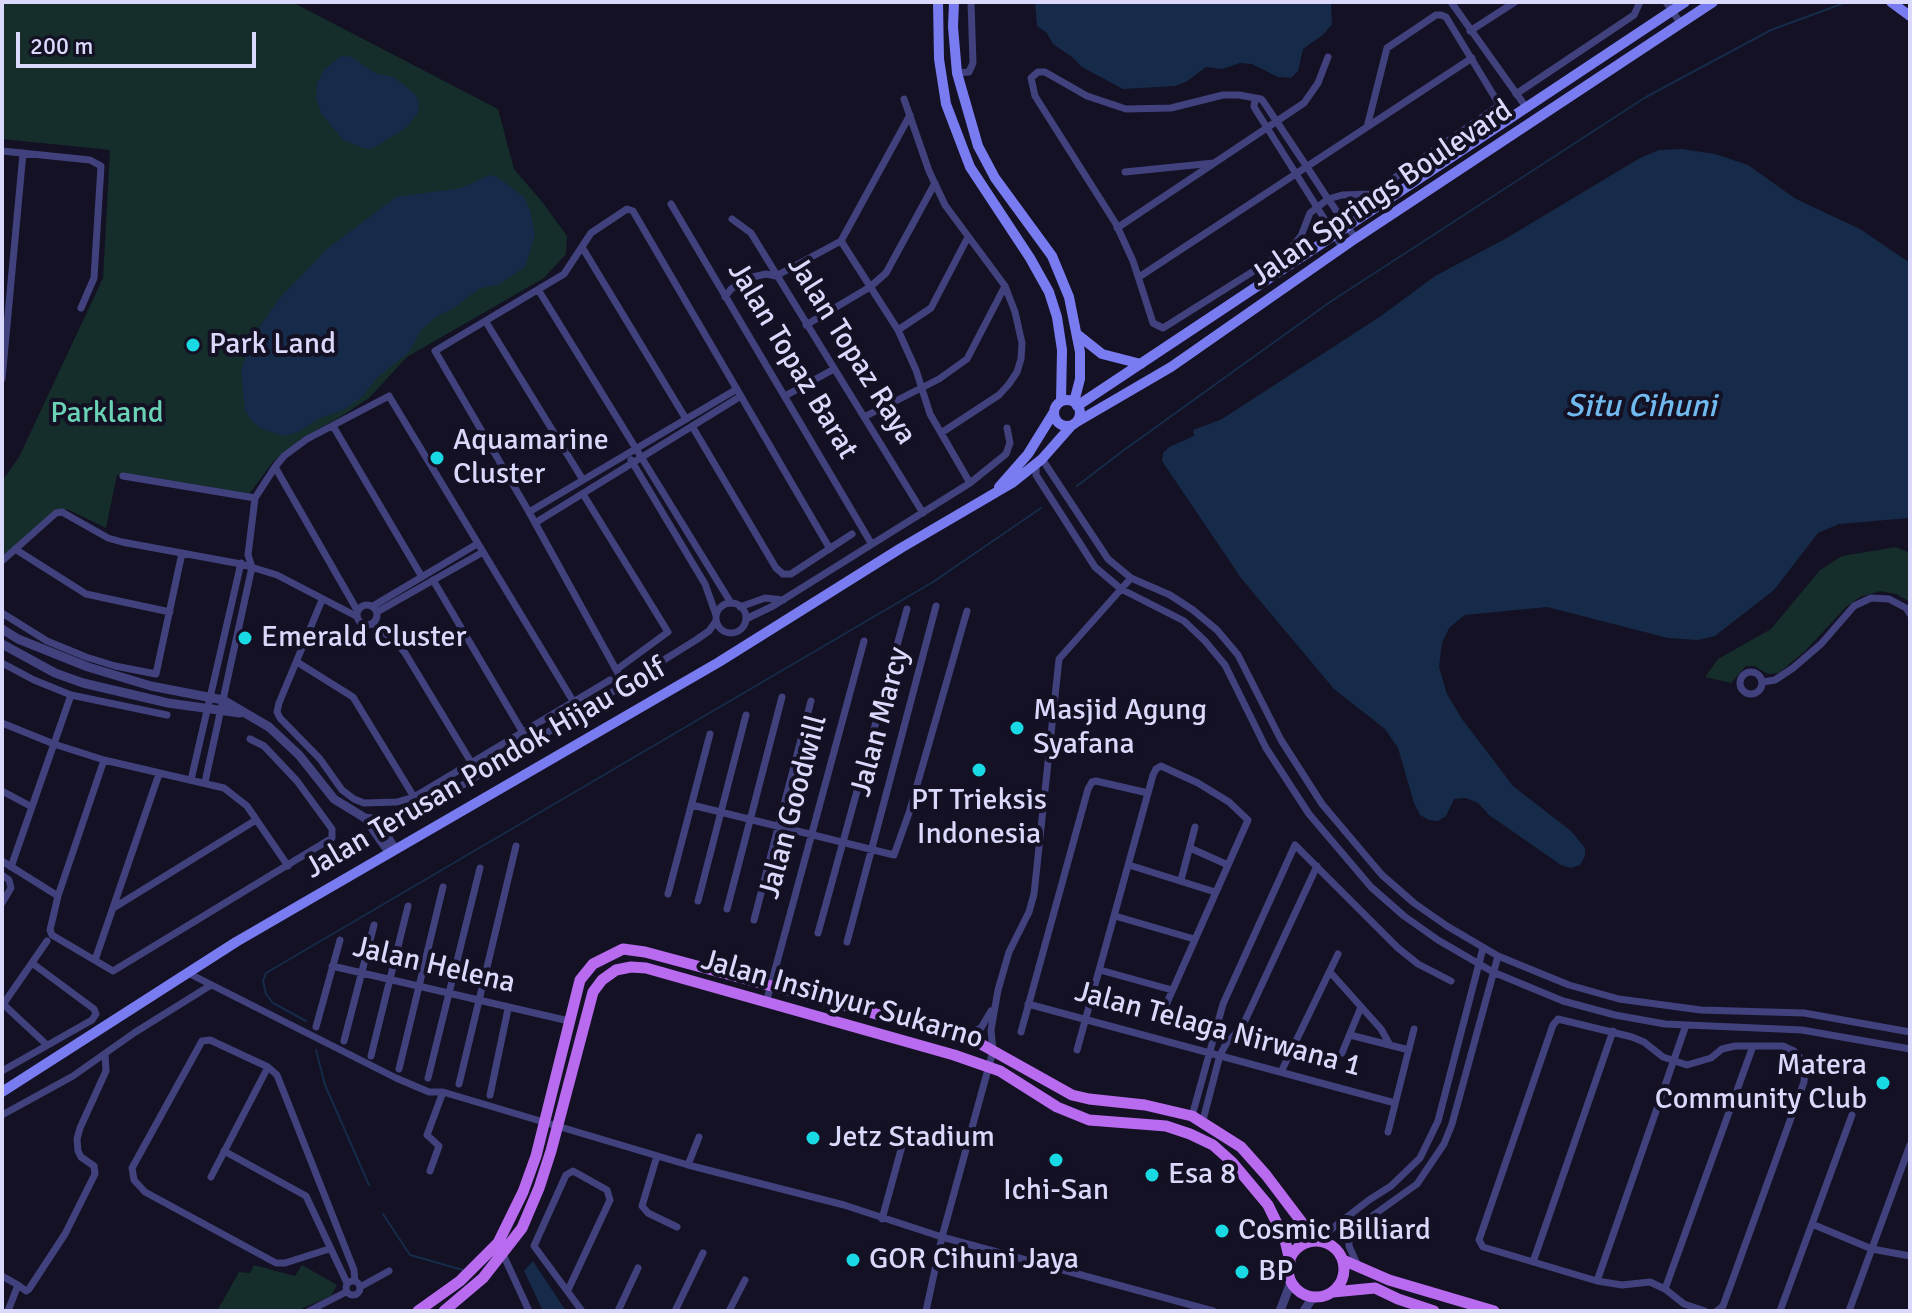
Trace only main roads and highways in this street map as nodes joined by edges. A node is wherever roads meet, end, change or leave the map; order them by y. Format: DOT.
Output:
graph roads {
  1 [pos="938,2"];
  2 [pos="954,2"];
  3 [pos="1685,2"];
  4 [pos="1713,2"];
  5 [pos="1893,3"];
  6 [pos="1669,6"];
  7 [pos="1910,16"];
  8 [pos="1078,335"];
  9 [pos="1141,364"];
  10 [pos="1092,395"];
  11 [pos="1061,397"];
  12 [pos="1076,400"];
  13 [pos="1098,410"];
  14 [pos="1054,412"];
  15 [pos="1074,424"];
  16 [pos="1037,442"];
  17 [pos="1039,462"];
  18 [pos="995,491"];
  19 [pos="866,1011"];
  20 [pos="862,1028"];
  21 [pos="2,1092"];
  22 [pos="1316,1241"];
  23 [pos="1343,1260"];
  24 [pos="1290,1261"];
  25 [pos="1333,1292"];
  26 [pos="1426,1310"];
  27 [pos="418,1311"];
  28 [pos="444,1311"];
  29 [pos="1494,1311"];
  1 -- 11 [label="main road"];
  2 -- 8 [label="main road"];
  3 -- 6 [label="main road, Jalan Springs Boulevard"];
  4 -- 13 [label="main road, Jalan Springs Boulevard"];
  5 -- 7 [label="main road"];
  6 -- 9 [label="main road, Jalan Springs Boulevard"];
  8 -- 9 [label="main road"];
  8 -- 12 [label="main road"];
  9 -- 10 [label="main road, Jalan Springs Boulevard"];
  10 -- 12 [label="main road, Jalan Springs Boulevard"];
  10 -- 13 [label="main road"];
  11 -- 12 [label="main road"];
  11 -- 14 [label="main road"];
  12 -- 15 [label="main road"];
  13 -- 15 [label="main road, Jalan Springs Boulevard"];
  14 -- 15 [label="main road"];
  14 -- 16 [label="main road, Jalan Terusan Pondok Hijau Golf"];
  15 -- 17 [label="main road, Jalan Terusan Pondok Hijau Golf"];
  16 -- 17 [label="main road"];
  16 -- 18 [label="main road, Jalan Terusan Pondok Hijau Golf"];
  17 -- 18 [label="main road, Jalan Terusan Pondok Hijau Golf"];
  18 -- 21 [label="main road, Jalan Terusan Pondok Hijau Golf"];
  19 -- 20 [label="main road"];
  19 -- 22 [label="main road, Jalan Insinyur Sukarno"];
  19 -- 27 [label="main road, Jalan Insinyur Sukarno"];
  20 -- 24 [label="main road, Jalan Insinyur Sukarno"];
  20 -- 28 [label="main road, Jalan Insinyur Sukarno"];
  22 -- 23 [label="main road"];
  22 -- 24 [label="main road"];
  23 -- 25 [label="main road"];
  23 -- 29 [label="main road"];
  24 -- 25 [label="main road"];
  25 -- 26 [label="main road"];
}
